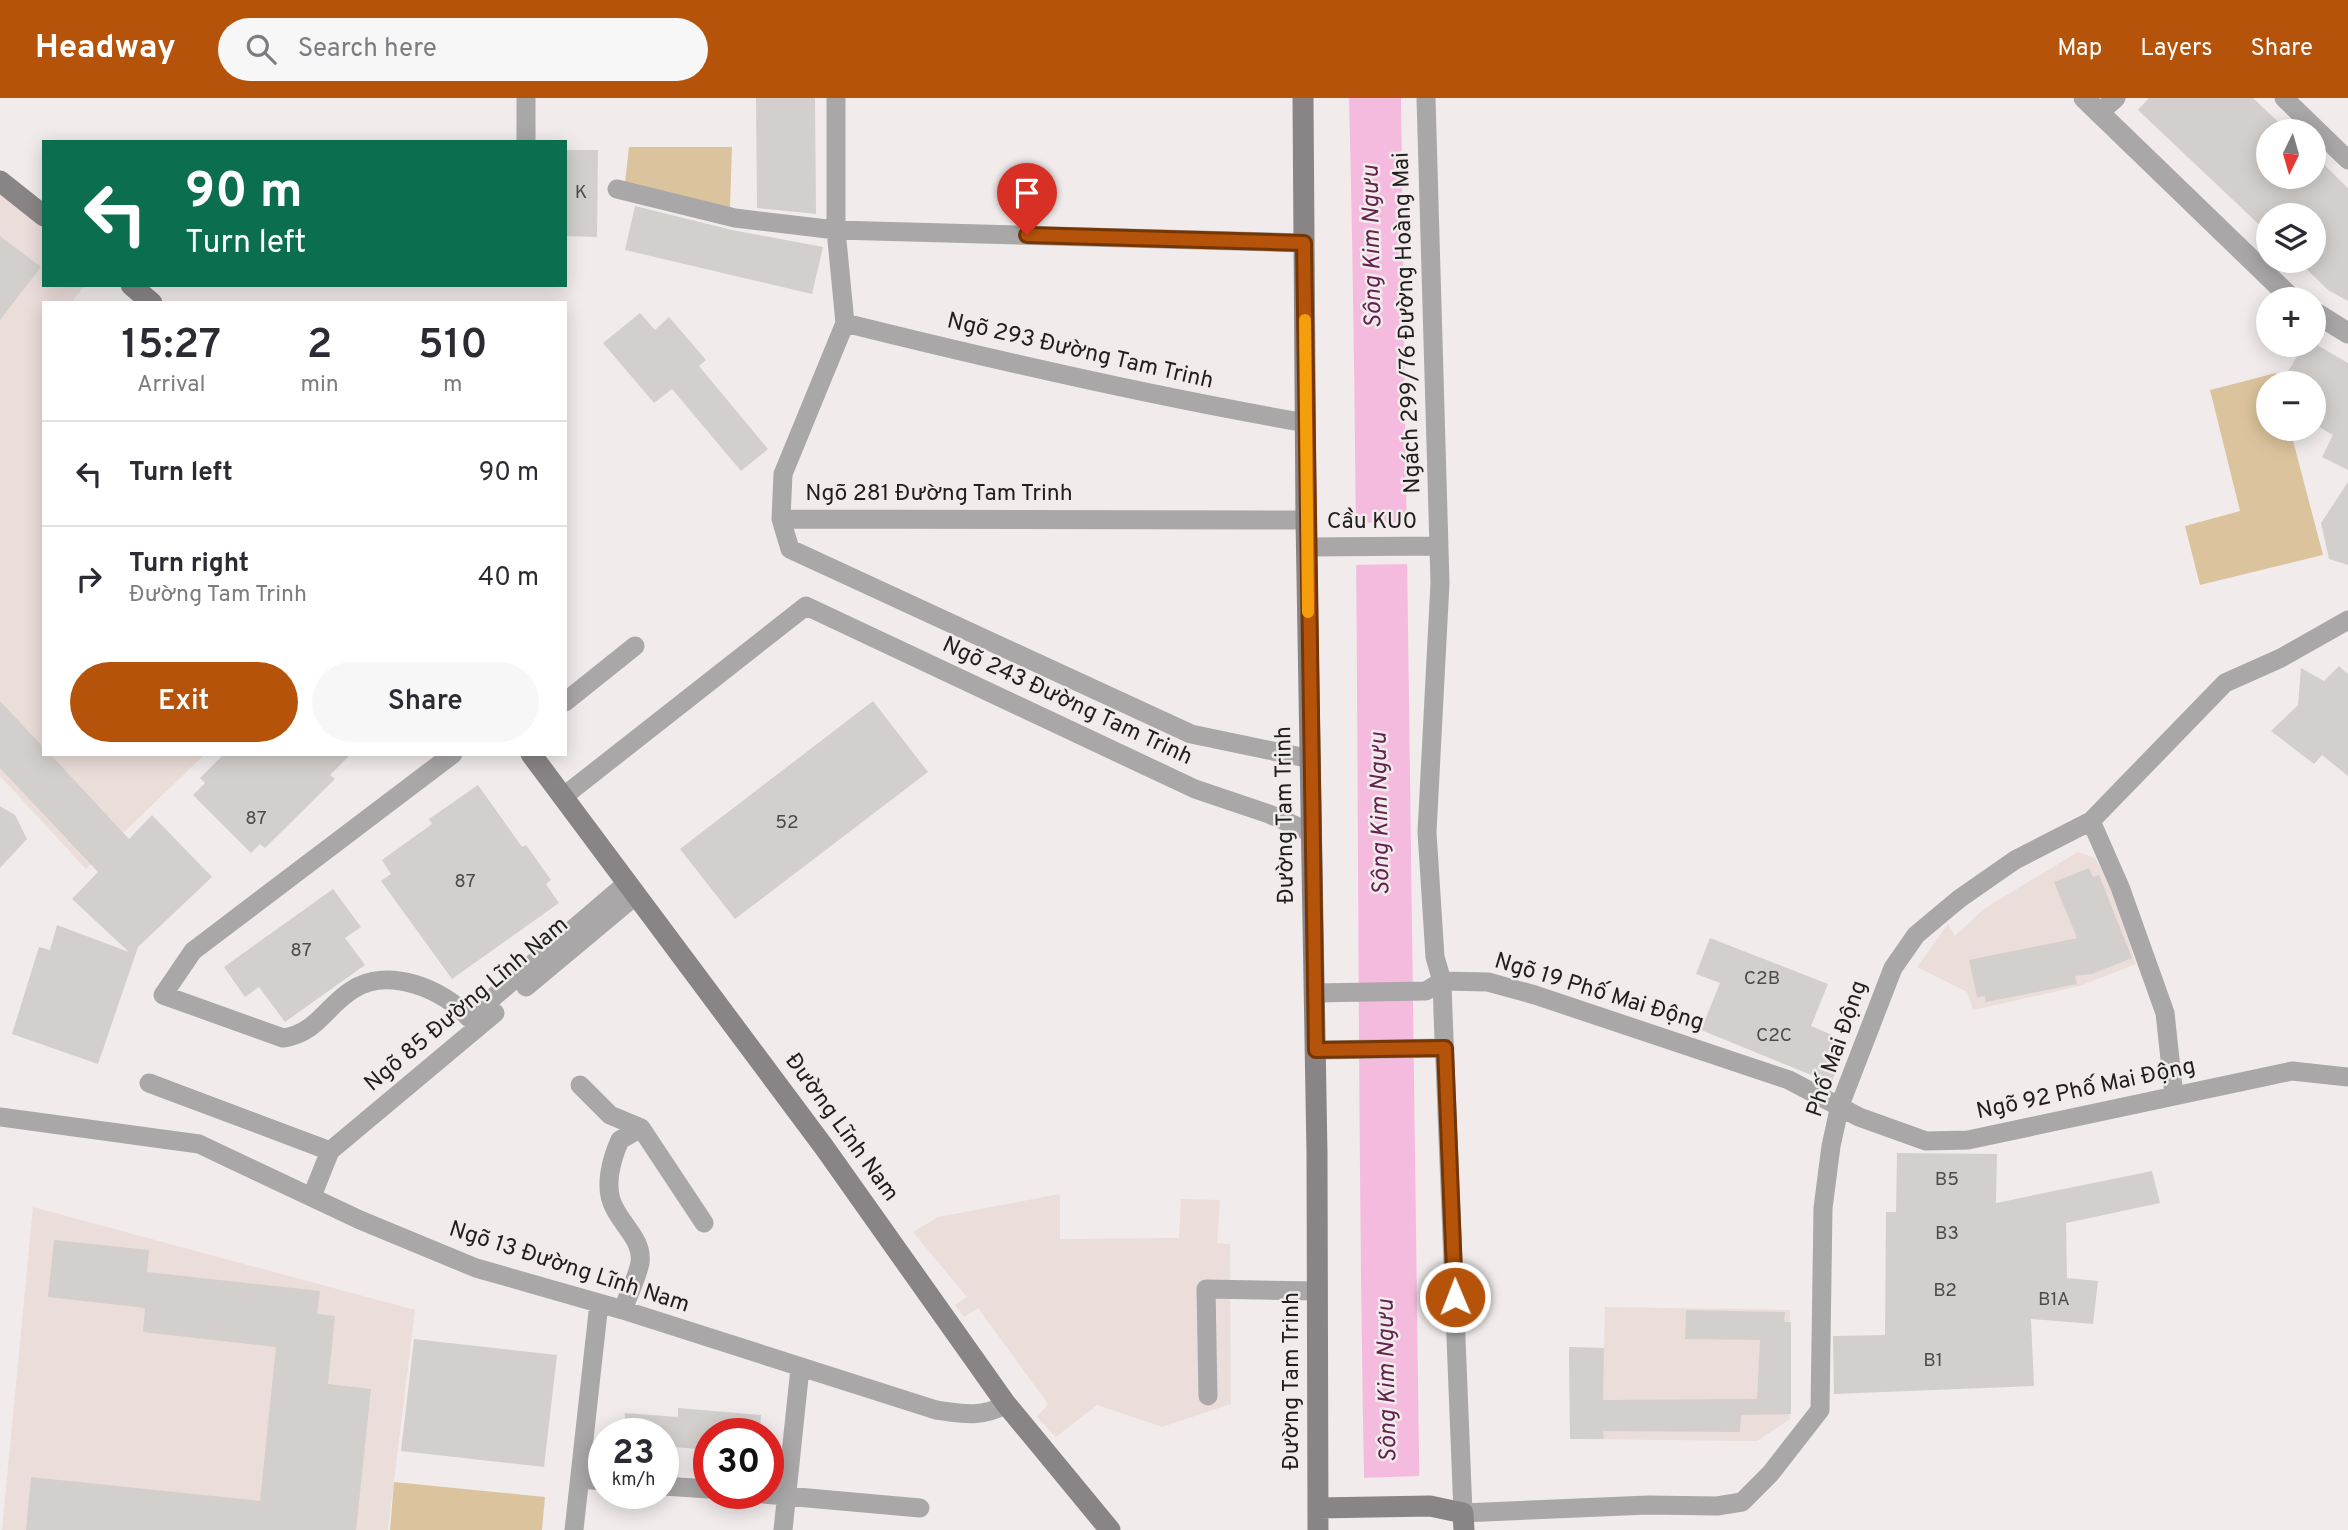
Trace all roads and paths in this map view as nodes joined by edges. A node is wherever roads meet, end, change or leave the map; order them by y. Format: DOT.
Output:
graph roads {
  1 [pos="526,98"];
  2 [pos="836,98"];
  3 [pos="1303,98"];
  4 [pos="1426,98"];
  5 [pos="2284,98"];
  6 [pos="2100,103"];
  7 [pos="526,140"];
  8 [pos="2348,160"];
  9 [pos="0,181"];
  10 [pos="617,189"];
  11 [pos="42,214"];
  12 [pos="836,229"];
  13 [pos="1304,243"];
  14 [pos="133,287"];
  15 [pos="2280,287"];
  16 [pos="150,301"];
  17 [pos="2326,319"];
  18 [pos="845,323"];
  19 [pos="2348,332"];
  20 [pos="1306,423"];
  21 [pos="781,519"];
  22 [pos="1306,520"];
  23 [pos="1438,546"];
  24 [pos="1307,547"];
  25 [pos="2348,620"];
  26 [pos="635,646"];
  27 [pos="567,700"];
  28 [pos="450,756"];
  29 [pos="533,756"];
  30 [pos="1311,759"];
  31 [pos="564,796"];
  32 [pos="2091,821"];
  33 [pos="1312,833"];
  34 [pos="631,889"];
  35 [pos="1442,981"];
  36 [pos="1315,993"];
  37 [pos="1445,1048"];
  38 [pos="1316,1050"];
  39 [pos="2348,1077"];
  40 [pos="149,1083"];
  41 [pos="580,1085"];
  42 [pos="2175,1096"];
  43 [pos="1840,1105"];
  44 [pos="0,1117"];
  45 [pos="641,1128"];
  46 [pos="330,1151"];
  47 [pos="312,1196"];
  48 [pos="704,1223"];
  49 [pos="1318,1292"];
  50 [pos="599,1303"];
  51 [pos="623,1310"];
  52 [pos="800,1368"];
  53 [pos="1208,1396"];
  54 [pos="1006,1404"];
  55 [pos="580,1479"];
  56 [pos="588,1480"];
  57 [pos="784,1496"];
  58 [pos="787,1496"];
  59 [pos="920,1508"];
  60 [pos="1318,1508"];
  61 [pos="1464,1522"];
  62 [pos="574,1530"];
  63 [pos="783,1530"];
  64 [pos="1110,1530"];
  65 [pos="1318,1530"];
  1 -- 7 [label="street"];
  2 -- 12 [label="street"];
  3 -- 13 [label="main road, Đường Tam Trinh"];
  4 -- 23 [label="street, Ngách 299/76 Đường Hoàng Mai"];
  5 -- 8 [label="street"];
  6 -- 15 [label="street"];
  9 -- 11 [label="main road"];
  10 -- 12 [label="street"];
  12 -- 13 [label="street"];
  12 -- 18 [label="street"];
  13 -- 20 [label="main road, Đường Tam Trinh"];
  14 -- 16 [label="main road"];
  17 -- 19 [label="street"];
  18 -- 20 [label="street, Ngõ 293 Đường Tam Trinh"];
  18 -- 21 [label="street, Ngõ 281 Đường Tam Trinh"];
  20 -- 22 [label="main road, Đường Tam Trinh"];
  21 -- 22 [label="street, Ngõ 281 Đường Tam Trinh"];
  21 -- 30 [label="street"];
  22 -- 24 [label="main road, Đường Tam Trinh"];
  23 -- 24 [label="street, Cầu KU0"];
  23 -- 35 [label="street, Ngách 299/76 Đường Hoàng Mai"];
  24 -- 30 [label="main road, Đường Tam Trinh"];
  25 -- 32 [label="street, Phố Mai Động"];
  26 -- 27 [label="street"];
  28 -- 34 [label="street"];
  29 -- 31 [label="main road, Đường Lĩnh Nam"];
  30 -- 33 [label="main road, Đường Tam Trinh"];
  31 -- 33 [label="street, Ngõ 243 Đường Tam Trinh"];
  31 -- 34 [label="main road, Đường Lĩnh Nam"];
  32 -- 42 [label="street"];
  32 -- 43 [label="street, Phố Mai Động"];
  33 -- 36 [label="main road, Đường Tam Trinh"];
  34 -- 46 [label="street, Ngõ 85 Đường Lĩnh Nam"];
  34 -- 54 [label="main road, Đường Lĩnh Nam"];
  35 -- 36 [label="street"];
  35 -- 37 [label="street"];
  35 -- 43 [label="street, Ngõ 19 Phố Mai Động"];
  36 -- 38 [label="main road, Đường Tam Trinh"];
  37 -- 38 [label="street"];
  37 -- 61 [label="street"];
  38 -- 49 [label="main road, Đường Tam Trinh"];
  39 -- 42 [label="street, Ngõ 92 Phố Mai Động"];
  40 -- 46 [label="street"];
  41 -- 45 [label="street"];
  42 -- 43 [label="street, Ngõ 92 Phố Mai Động"];
  43 -- 61 [label="street, Phố Mai Động"];
  44 -- 47 [label="street, Ngõ 13 Đường Lĩnh Nam"];
  45 -- 48 [label="street"];
  45 -- 51 [label="street"];
  46 -- 47 [label="street, Ngõ 85 Đường Lĩnh Nam"];
  47 -- 50 [label="street, Ngõ 13 Đường Lĩnh Nam"];
  49 -- 53 [label="street"];
  49 -- 60 [label="main road, Đường Tam Trinh"];
  50 -- 51 [label="street, Ngõ 13 Đường Lĩnh Nam"];
  50 -- 55 [label="street"];
  51 -- 52 [label="street, Ngõ 13 Đường Lĩnh Nam"];
  52 -- 54 [label="street, Ngõ 13 Đường Lĩnh Nam"];
  52 -- 58 [label="street"];
  54 -- 64 [label="main road, Đường Lĩnh Nam"];
  55 -- 56 [label="street"];
  55 -- 62 [label="street"];
  57 -- 58 [label="street"];
  58 -- 59 [label="street"];
  58 -- 63 [label="street"];
  60 -- 61 [label="main road"];
  60 -- 65 [label="main road, Đường Tam Trinh"];
}
